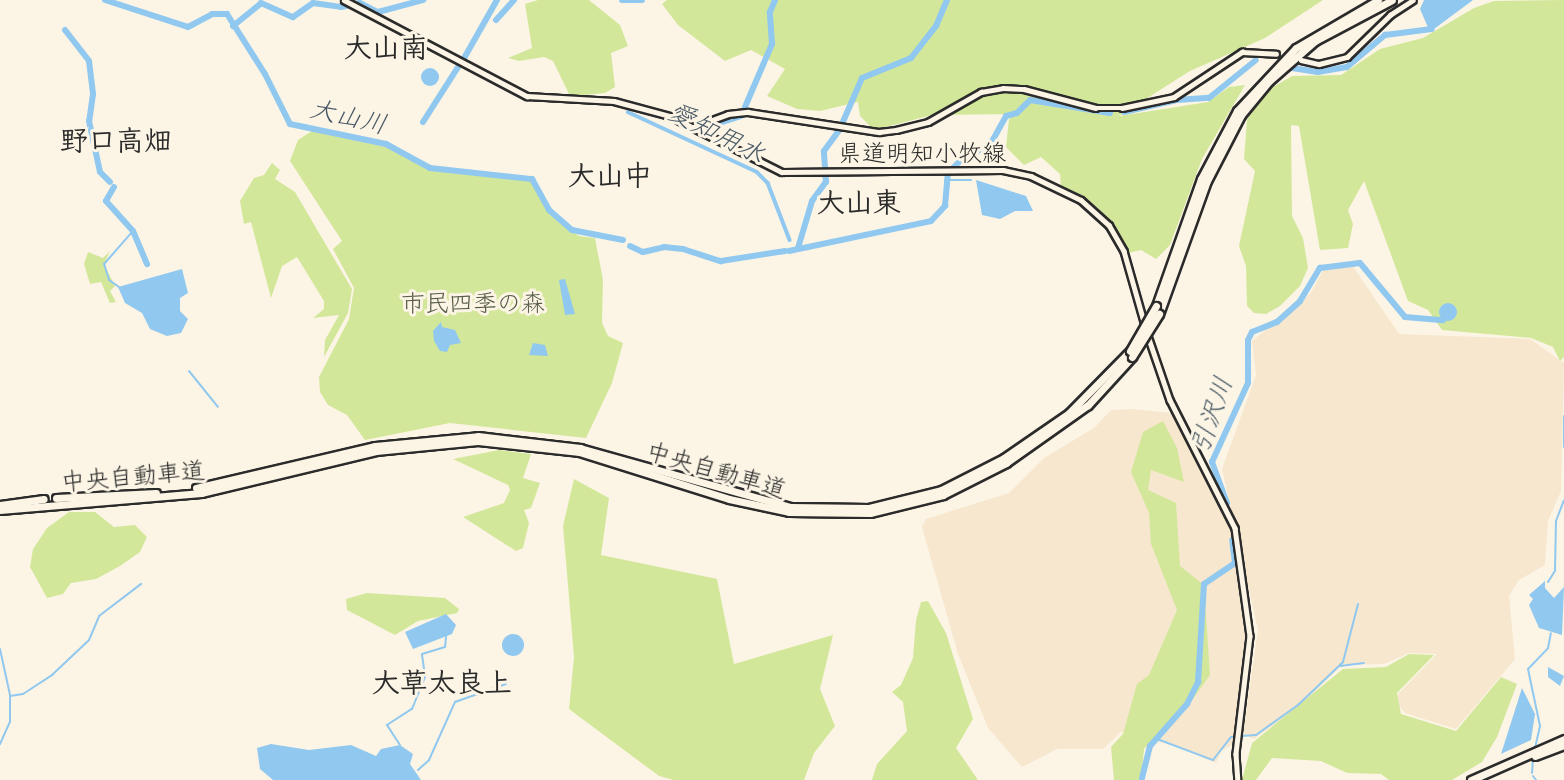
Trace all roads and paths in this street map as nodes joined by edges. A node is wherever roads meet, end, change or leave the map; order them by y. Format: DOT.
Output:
graph roads {
  1 [pos="344,0"];
  2 [pos="1378,0"];
  3 [pos="1392,0"];
  4 [pos="1413,0"];
  5 [pos="1276,54"];
  6 [pos="1301,60"];
  7 [pos="693,127"];
  8 [pos="1157,310"];
  9 [pos="0,507"];
  10 [pos="1564,739"];
  11 [pos="1564,745"];
  12 [pos="1238,780"];
  13 [pos="1471,780"];
  14 [pos="1480,780"];
  1 -- 7 [label="main road, 県道明知小牧線"];
  2 -- 8 [label="highway, 中央自動車道"];
  3 -- 8 [label="highway, 中央自動車道"];
  4 -- 6 [label="main road"];
  5 -- 7 [label="main road, 県道明知小牧線"];
  7 -- 12 [label="main road, 県道明知小牧線"];
  8 -- 9 [label="highway, 中央自動車道, bridge"];
  10 -- 13 [label="highway"];
  11 -- 14 [label="highway"];
}
